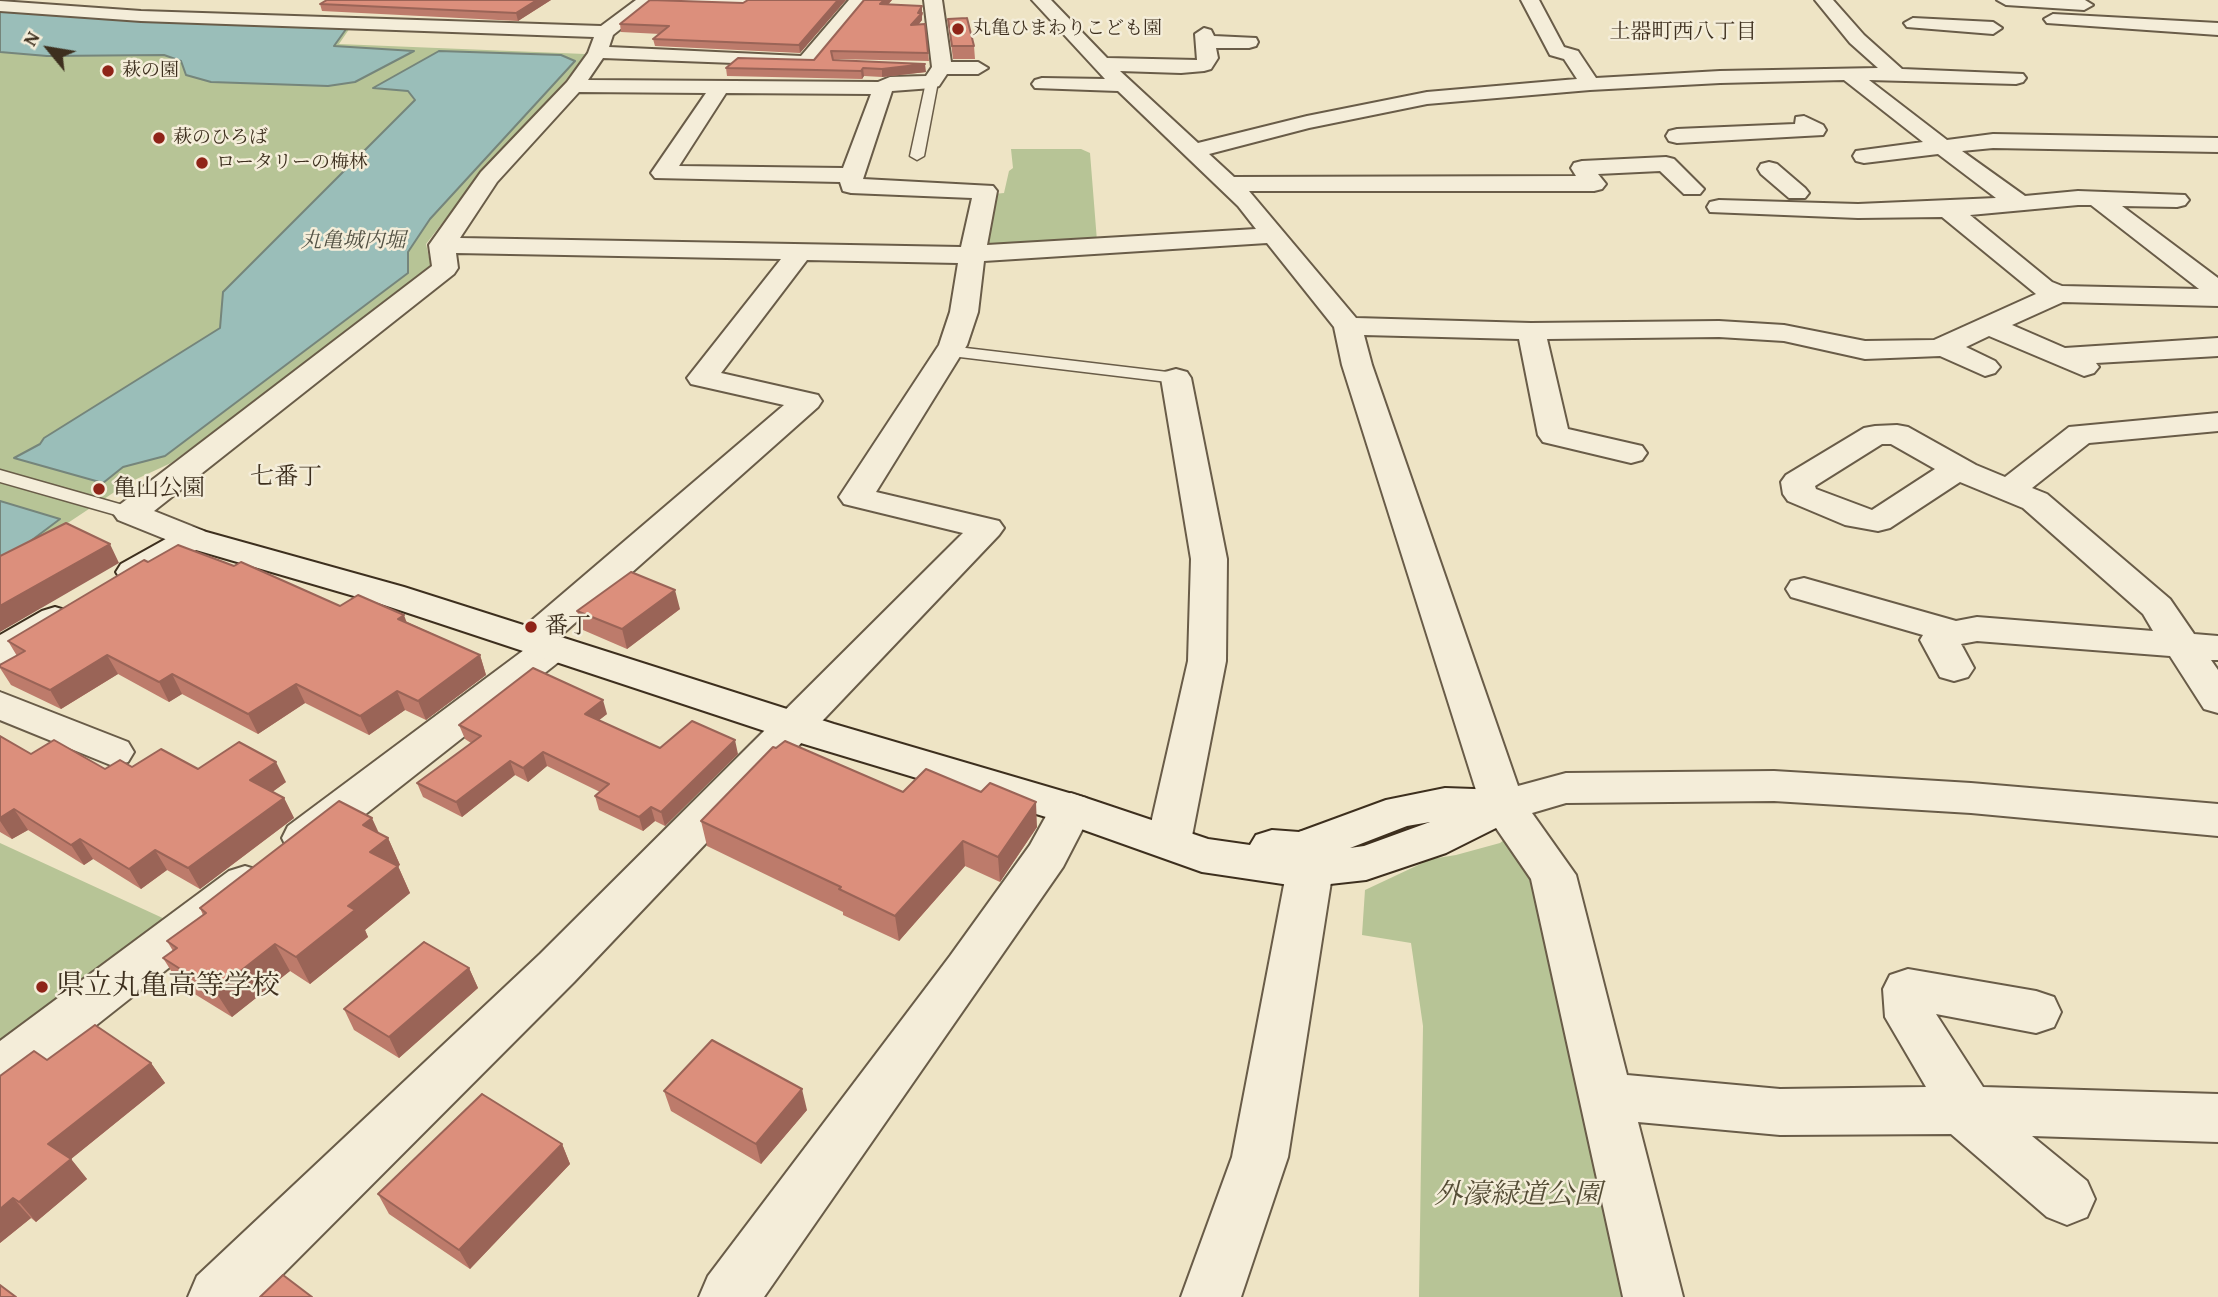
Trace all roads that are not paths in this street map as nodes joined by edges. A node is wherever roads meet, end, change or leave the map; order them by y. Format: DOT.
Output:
graph roads {
  1 [pos="80,0"];
  2 [pos="198,0"];
  3 [pos="647,0"];
  4 [pos="858,0"];
  5 [pos="933,0"];
  6 [pos="1041,0"];
  7 [pos="1530,0"];
  8 [pos="1824,0"];
  9 [pos="2006,0"];
  10 [pos="744,3"];
  11 [pos="2081,3"];
  12 [pos="271,5"];
  13 [pos="0,6"];
  14 [pos="447,6"];
  15 [pos="60,8"];
  16 [pos="2183,8"];
  17 [pos="1951,11"];
  18 [pos="162,17"];
  19 [pos="232,19"];
  20 [pos="2053,19"];
  21 [pos="1913,23"];
  22 [pos="2115,23"];
  23 [pos="416,25"];
  24 [pos="1993,28"];
  25 [pos="2195,29"];
  26 [pos="799,37"];
  27 [pos="2213,37"];
  28 [pos="825,38"];
  29 [pos="1142,40"];
  30 [pos="601,42"];
  31 [pos="1249,42"];
  32 [pos="1930,42"];
  33 [pos="806,62"];
  34 [pos="827,63"];
  35 [pos="1102,64"];
  36 [pos="1152,66"];
  37 [pos="978,68"];
  38 [pos="936,71"];
  39 [pos="1848,74"];
  40 [pos="1898,75"];
  41 [pos="2016,78"];
  42 [pos="1042,84"];
  43 [pos="1590,84"];
  44 [pos="574,86"];
  45 [pos="720,87"];
  46 [pos="1127,87"];
  47 [pos="883,88"];
  48 [pos="1155,89"];
  49 [pos="1804,122"];
  50 [pos="2218,145"];
  51 [pos="1942,146"];
  52 [pos="1195,151"];
  53 [pos="917,156"];
  54 [pos="852,175"];
  55 [pos="1700,181"];
  56 [pos="1784,181"];
  57 [pos="1748,183"];
  58 [pos="1229,184"];
  59 [pos="1917,185"];
  60 [pos="2095,198"];
  61 [pos="2177,200"];
  62 [pos="2020,203"];
  63 [pos="1948,209"];
  64 [pos="1274,235"];
  65 [pos="442,245"];
  66 [pos="801,251"];
  67 [pos="973,254"];
  68 [pos="2218,291"];
  69 [pos="2059,294"];
  70 [pos="2218,298"];
  71 [pos="1348,326"];
  72 [pos="1990,326"];
  73 [pos="1531,331"];
  74 [pos="1944,347"];
  75 [pos="2215,348"];
  76 [pos="949,351"];
  77 [pos="2062,357"];
  78 [pos="1985,367"];
  79 [pos="2089,369"];
  80 [pos="1176,378"];
  81 [pos="2218,422"];
  82 [pos="1631,453"];
  83 [pos="1957,469"];
  84 [pos="0,476"];
  85 [pos="2009,490"];
  86 [pos="130,513"];
  87 [pos="192,538"];
  88 [pos="1804,589"];
  89 [pos="542,644"];
  90 [pos="2201,648"];
  91 [pos="0,652"];
  92 [pos="2218,700"];
  93 [pos="0,705"];
  94 [pos="795,726"];
  95 [pos="113,752"];
  96 [pos="1503,806"];
  97 [pos="1071,809"];
  98 [pos="2218,820"];
  99 [pos="1169,841"];
  100 [pos="1311,857"];
  101 [pos="2036,1012"];
  102 [pos="0,1071"];
  103 [pos="1606,1096"];
  104 [pos="1962,1111"];
  105 [pos="2218,1118"];
  106 [pos="2067,1199"];
  107 [pos="218,1297"];
  108 [pos="729,1297"];
  109 [pos="1211,1297"];
  110 [pos="1653,1297"];
  1 -- 15 [label="street"];
  2 -- 18 [label="street"];
  3 -- 10 [label="street"];
  3 -- 30 [label="street"];
  4 -- 28 [label="street"];
  5 -- 38 [label="street"];
  6 -- 35 [label="street"];
  7 -- 43 [label="street"];
  8 -- 40 [label="street"];
  9 -- 11 [label="street"];
  11 -- 22 [label="street"];
  12 -- 19 [label="street"];
  13 -- 15 [label="street"];
  14 -- 23 [label="street"];
  15 -- 18 [label="street"];
  16 -- 25 [label="street"];
  17 -- 21 [label="street"];
  18 -- 19 [label="street"];
  19 -- 23 [label="street"];
  20 -- 22 [label="street"];
  21 -- 24 [label="street"];
  21 -- 32 [label="street"];
  22 -- 25 [label="street"];
  23 -- 30 [label="street"];
  25 -- 27 [label="street"];
  26 -- 28 [label="street"];
  28 -- 33 [label="street"];
  29 -- 36 [label="street"];
  30 -- 33 [label="street"];
  30 -- 44 [label="street"];
  31 -- 36 [label="street"];
  33 -- 34 [label="street"];
  35 -- 36 [label="street"];
  35 -- 46 [label="street"];
  37 -- 38 [label="street"];
  38 -- 47 [label="street"];
  38 -- 53 [label="lane"];
  39 -- 40 [label="street"];
  39 -- 43 [label="street"];
  39 -- 51 [label="street"];
  40 -- 41 [label="street"];
  42 -- 46 [label="street"];
  43 -- 52 [label="street"];
  44 -- 45 [label="street"];
  44 -- 65 [label="street"];
  45 -- 47 [label="street"];
  45 -- 54 [label="street"];
  46 -- 48 [label="street"];
  46 -- 52 [label="street"];
  47 -- 54 [label="street"];
  49 -- 55 [label="street"];
  50 -- 51 [label="street"];
  51 -- 59 [label="street"];
  51 -- 62 [label="street"];
  52 -- 58 [label="street"];
  54 -- 67 [label="street"];
  55 -- 58 [label="street"];
  55 -- 63 [label="street"];
  56 -- 57 [label="street"];
  58 -- 64 [label="street"];
  60 -- 61 [label="street"];
  60 -- 62 [label="street"];
  60 -- 68 [label="street"];
  62 -- 63 [label="street"];
  63 -- 69 [label="street"];
  64 -- 67 [label="street"];
  64 -- 71 [label="street"];
  65 -- 66 [label="street"];
  65 -- 86 [label="street"];
  66 -- 67 [label="street"];
  66 -- 89 [label="street"];
  67 -- 76 [label="street"];
  69 -- 70 [label="street"];
  69 -- 72 [label="street"];
  71 -- 73 [label="street"];
  71 -- 96 [label="street"];
  72 -- 74 [label="street"];
  72 -- 77 [label="street"];
  73 -- 74 [label="street"];
  73 -- 82 [label="street"];
  74 -- 78 [label="street"];
  75 -- 77 [label="street"];
  76 -- 80 [label="lane"];
  76 -- 94 [label="street"];
  77 -- 79 [label="street"];
  80 -- 99 [label="street"];
  81 -- 85 [label="street"];
  83 -- 85 [label="street"];
  84 -- 86 [label="lane"];
  85 -- 90 [label="street"];
  86 -- 87 [label="street"];
  87 -- 89 [label="street"];
  87 -- 91 [label="street"];
  88 -- 90 [label="street"];
  89 -- 94 [label="street"];
  89 -- 102 [label="street"];
  90 -- 92 [label="street"];
  93 -- 95 [label="street"];
  94 -- 97 [label="street"];
  94 -- 107 [label="street"];
  96 -- 98 [label="street"];
  96 -- 100 [label="street"];
  96 -- 103 [label="street"];
  97 -- 99 [label="street"];
  97 -- 108 [label="street"];
  99 -- 100 [label="street"];
  100 -- 109 [label="street"];
  101 -- 104 [label="street"];
  103 -- 104 [label="street"];
  103 -- 110 [label="street"];
  104 -- 105 [label="street"];
  104 -- 106 [label="street"];
}
